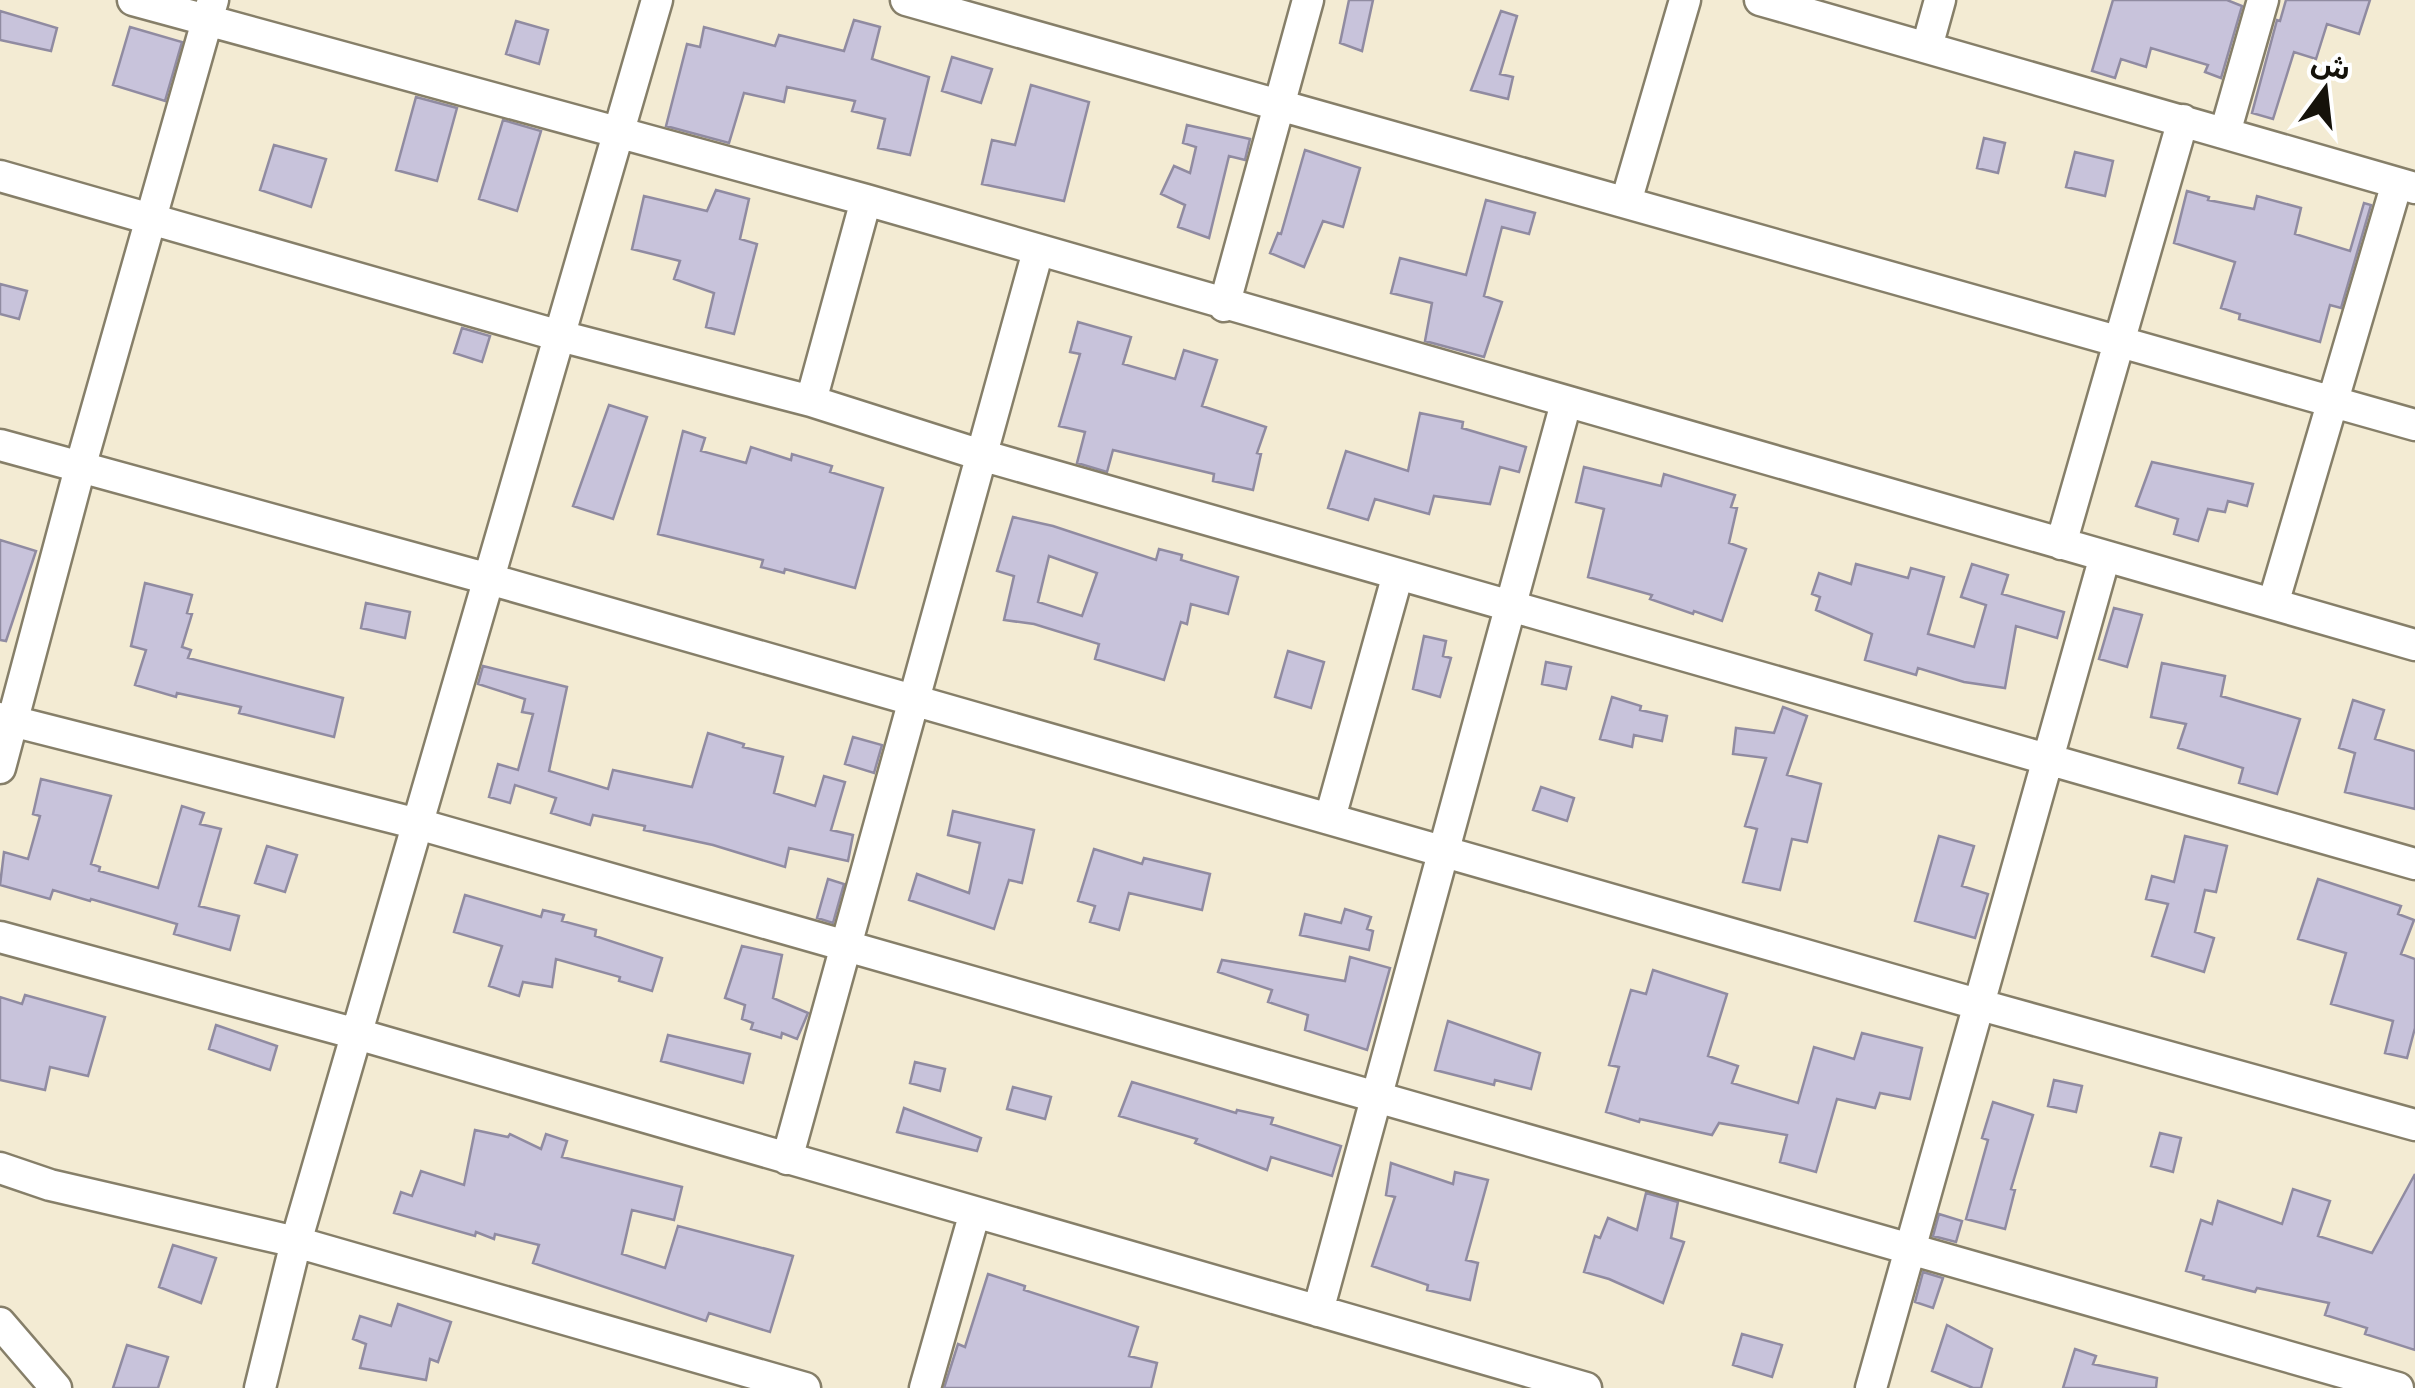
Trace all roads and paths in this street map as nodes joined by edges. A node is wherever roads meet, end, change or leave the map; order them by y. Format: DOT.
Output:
graph roads {
  1 [pos="133,0"];
  2 [pos="658,0"];
  3 [pos="906,0"];
  4 [pos="1308,0"];
  5 [pos="1685,0"];
  6 [pos="1760,0"];
  7 [pos="1940,0"];
  8 [pos="2262,0"];
  9 [pos="211,10"];
  10 [pos="1926,48"];
  11 [pos="1280,105"];
  12 [pos="2183,120"];
  13 [pos="619,133"];
  14 [pos="2225,133"];
  15 [pos="0,176"];
  16 [pos="2406,186"];
  17 [pos="866,200"];
  18 [pos="1626,202"];
  19 [pos="152,218"];
  20 [pos="1038,251"];
  21 [pos="1224,306"];
  22 [pos="560,336"];
  23 [pos="2120,340"];
  24 [pos="812,401"];
  25 [pos="1566,402"];
  26 [pos="2332,404"];
  27 [pos="2415,426"];
  28 [pos="0,444"];
  29 [pos="982,454"];
  30 [pos="80,468"];
  31 [pos="2061,544"];
  32 [pos="2105,556"];
  33 [pos="1398,574"];
  34 [pos="489,579"];
  35 [pos="2273,604"];
  36 [pos="1510,606"];
  37 [pos="2415,644"];
  38 [pos="914,700"];
  39 [pos="7,720"];
  40 [pos="2048,759"];
  41 [pos="0,768"];
  42 [pos="1330,818"];
  43 [pos="418,824"];
  44 [pos="1445,850"];
  45 [pos="2415,864"];
  46 [pos="0,936"];
  47 [pos="849,946"];
  48 [pos="1977,1004"];
  49 [pos="357,1034"];
  50 [pos="1376,1097"];
  51 [pos="2415,1125"];
  52 [pos="788,1159"];
  53 [pos="0,1168"];
  54 [pos="976,1212"];
  55 [pos="296,1242"];
  56 [pos="1910,1249"];
  57 [pos="1318,1311"];
  58 [pos="0,1323"];
  59 [pos="1569,1386"];
  60 [pos="56,1388"];
  61 [pos="260,1388"];
  62 [pos="804,1388"];
  63 [pos="925,1388"];
  64 [pos="1871,1388"];
  65 [pos="2398,1388"];
  1 -- 9 [label="street"];
  2 -- 13 [label="street"];
  3 -- 11 [label="street"];
  4 -- 11 [label="street"];
  5 -- 18 [label="street"];
  6 -- 10 [label="street"];
  7 -- 10 [label="street"];
  8 -- 14 [label="street"];
  9 -- 13 [label="street"];
  9 -- 19 [label="street"];
  10 -- 12 [label="street"];
  11 -- 18 [label="street"];
  11 -- 21 [label="street"];
  12 -- 14 [label="street"];
  12 -- 23 [label="street"];
  13 -- 17 [label="street"];
  13 -- 22 [label="street"];
  14 -- 16 [label="street"];
  15 -- 19 [label="street"];
  16 -- 26 [label="street"];
  17 -- 20 [label="street"];
  17 -- 24 [label="street"];
  18 -- 23 [label="street"];
  19 -- 22 [label="street"];
  19 -- 30 [label="street"];
  20 -- 21 [label="street"];
  20 -- 29 [label="street"];
  21 -- 25 [label="street"];
  22 -- 24 [label="street"];
  22 -- 34 [label="street"];
  23 -- 26 [label="street"];
  23 -- 31 [label="street"];
  24 -- 29 [label="street"];
  25 -- 31 [label="street"];
  25 -- 36 [label="street"];
  26 -- 27 [label="street"];
  26 -- 35 [label="street"];
  28 -- 30 [label="street"];
  29 -- 33 [label="street"];
  29 -- 38 [label="street"];
  30 -- 34 [label="street"];
  30 -- 39 [label="street"];
  31 -- 32 [label="street"];
  32 -- 35 [label="street"];
  32 -- 40 [label="street"];
  33 -- 36 [label="street"];
  33 -- 42 [label="street"];
  34 -- 38 [label="street"];
  34 -- 43 [label="street"];
  35 -- 37 [label="street"];
  36 -- 40 [label="street"];
  36 -- 44 [label="street"];
  38 -- 42 [label="street"];
  38 -- 47 [label="street"];
  39 -- 41 [label="street"];
  39 -- 43 [label="street"];
  40 -- 45 [label="street"];
  40 -- 48 [label="street"];
  42 -- 44 [label="street"];
  43 -- 47 [label="street"];
  43 -- 49 [label="street"];
  44 -- 48 [label="street"];
  44 -- 50 [label="street"];
  46 -- 49 [label="street"];
  47 -- 50 [label="street"];
  47 -- 52 [label="street"];
  48 -- 51 [label="street"];
  48 -- 56 [label="street"];
  49 -- 52 [label="street"];
  49 -- 55 [label="street"];
  50 -- 56 [label="street"];
  50 -- 57 [label="street"];
  52 -- 54 [label="street"];
  53 -- 55 [label="street"];
  54 -- 57 [label="street"];
  54 -- 63 [label="street"];
  55 -- 61 [label="street"];
  55 -- 62 [label="street"];
  56 -- 64 [label="street"];
  56 -- 65 [label="street"];
  57 -- 59 [label="street"];
  58 -- 60 [label="street"];
}
